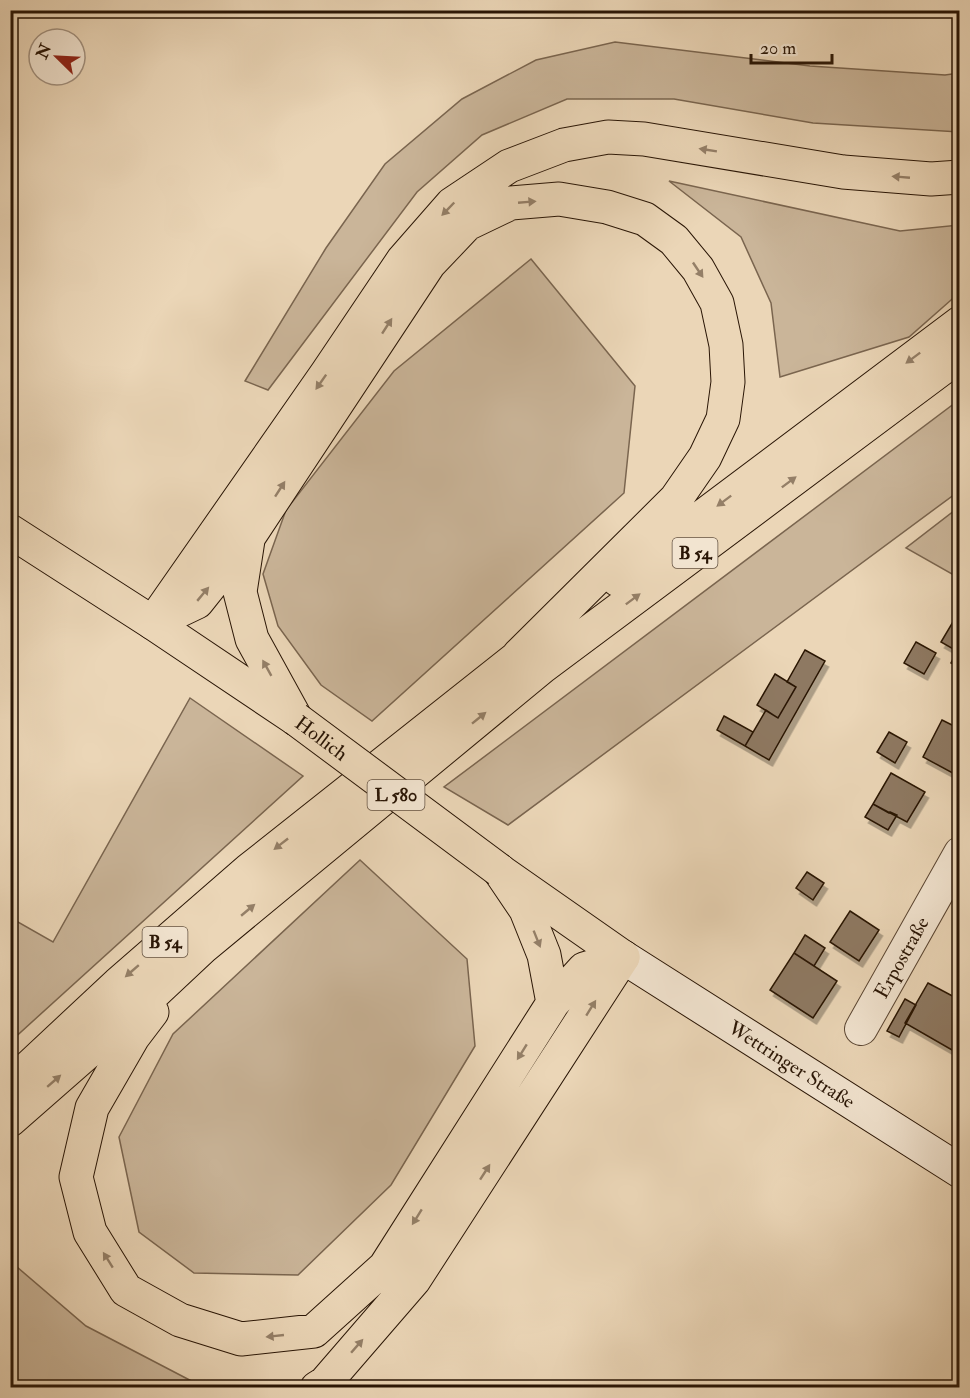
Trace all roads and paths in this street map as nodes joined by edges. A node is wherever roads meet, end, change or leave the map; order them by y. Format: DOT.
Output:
graph roads {
  1 [pos="960,177"];
  2 [pos="960,322"];
  3 [pos="960,355"];
  4 [pos="10,531"];
  5 [pos="248,538"];
  6 [pos="153,623"];
  7 [pos="519,655"];
  8 [pos="296,719"];
  9 [pos="960,854"];
  10 [pos="498,870"];
  11 [pos="203,947"];
  12 [pos="623,957"];
  13 [pos="553,1003"];
  14 [pos="861,1029"];
  15 [pos="10,1085"];
  16 [pos="10,1120"];
  17 [pos="960,1171"];
  18 [pos="317,1388"];
  1 -- 6 [label="main road, one-way"];
  2 -- 7 [label="main road, B 54, one-way"];
  11 -- 3 [label="main road, B 54, one-way"];
  4 -- 6 [label="main road, Hollich / L 580"];
  6 -- 5 [label="main road, one-way"];
  5 -- 7 [label="main road, one-way"];
  8 -- 5 [label="main road, one-way"];
  6 -- 8 [label="main road, Hollich / L 580"];
  7 -- 15 [label="main road, B 54, one-way"];
  8 -- 10 [label="main road, Hollich / L 580, bridge"];
  9 -- 14 [label="street, Erpostraße"];
  10 -- 12 [label="main road, Hollich / L 580"];
  10 -- 13 [label="main road, one-way"];
  13 -- 11 [label="main road, one-way"];
  16 -- 11 [label="main road, B 54, one-way"];
  12 -- 13 [label="main road"];
  12 -- 17 [label="main road, Wettringer Straße / L 580"];
  18 -- 12 [label="main road, one-way"];
}
